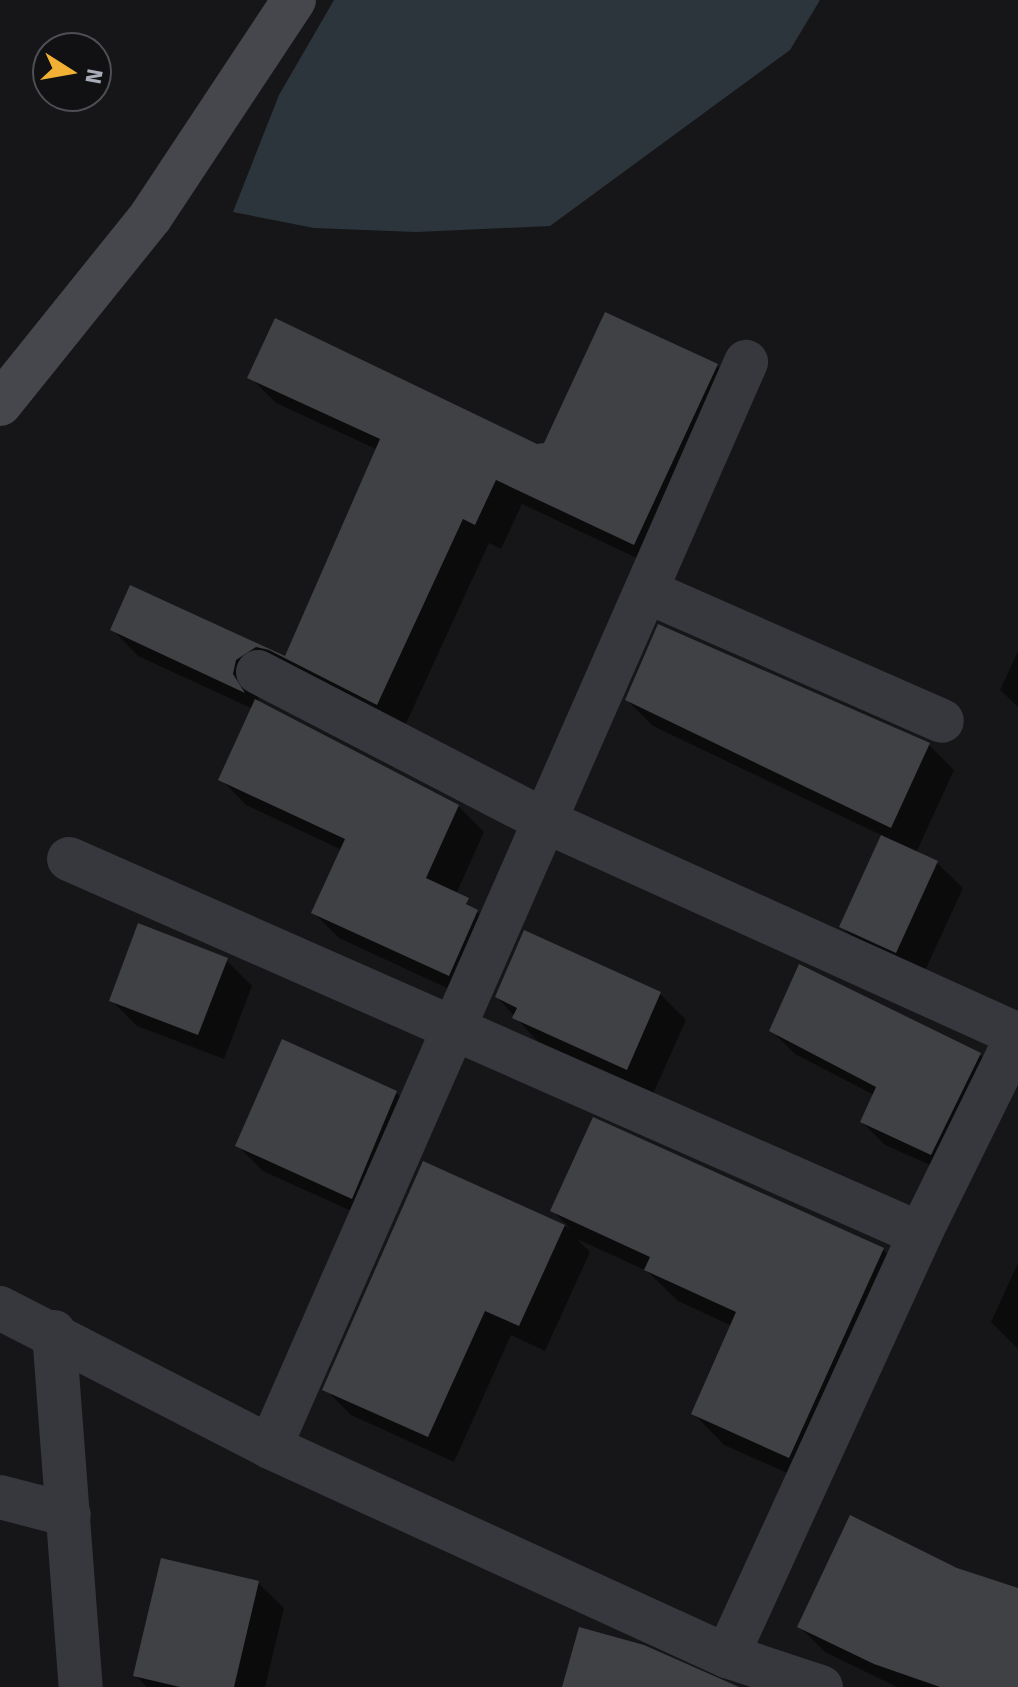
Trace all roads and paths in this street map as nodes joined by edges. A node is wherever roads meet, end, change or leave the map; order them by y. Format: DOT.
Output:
graph roads {
  1 [pos="294,0"];
  2 [pos="746,362"];
  3 [pos="0,404"];
  4 [pos="646,591"];
  5 [pos="258,672"];
  6 [pos="942,721"];
  7 [pos="545,821"];
  8 [pos="69,859"];
  9 [pos="455,1029"];
  10 [pos="1018,1035"];
  11 [pos="920,1234"];
  12 [pos="0,1308"];
  13 [pos="54,1332"];
  14 [pos="270,1447"];
  15 [pos="0,1497"];
  16 [pos="69,1515"];
  17 [pos="727,1656"];
  18 [pos="81,1687"];
  19 [pos="821,1687"];
  1 -- 3 [label="main road"];
  2 -- 4 [label="street"];
  4 -- 6 [label="street"];
  4 -- 7 [label="street"];
  5 -- 7 [label="street"];
  7 -- 9 [label="street"];
  7 -- 10 [label="street"];
  8 -- 9 [label="street"];
  9 -- 11 [label="street"];
  9 -- 14 [label="street"];
  10 -- 11 [label="street"];
  11 -- 17 [label="street"];
  12 -- 13 [label="street"];
  13 -- 14 [label="street"];
  13 -- 16 [label="street"];
  14 -- 17 [label="street"];
  15 -- 16 [label="street"];
  16 -- 18 [label="street"];
  17 -- 19 [label="street"];
}
